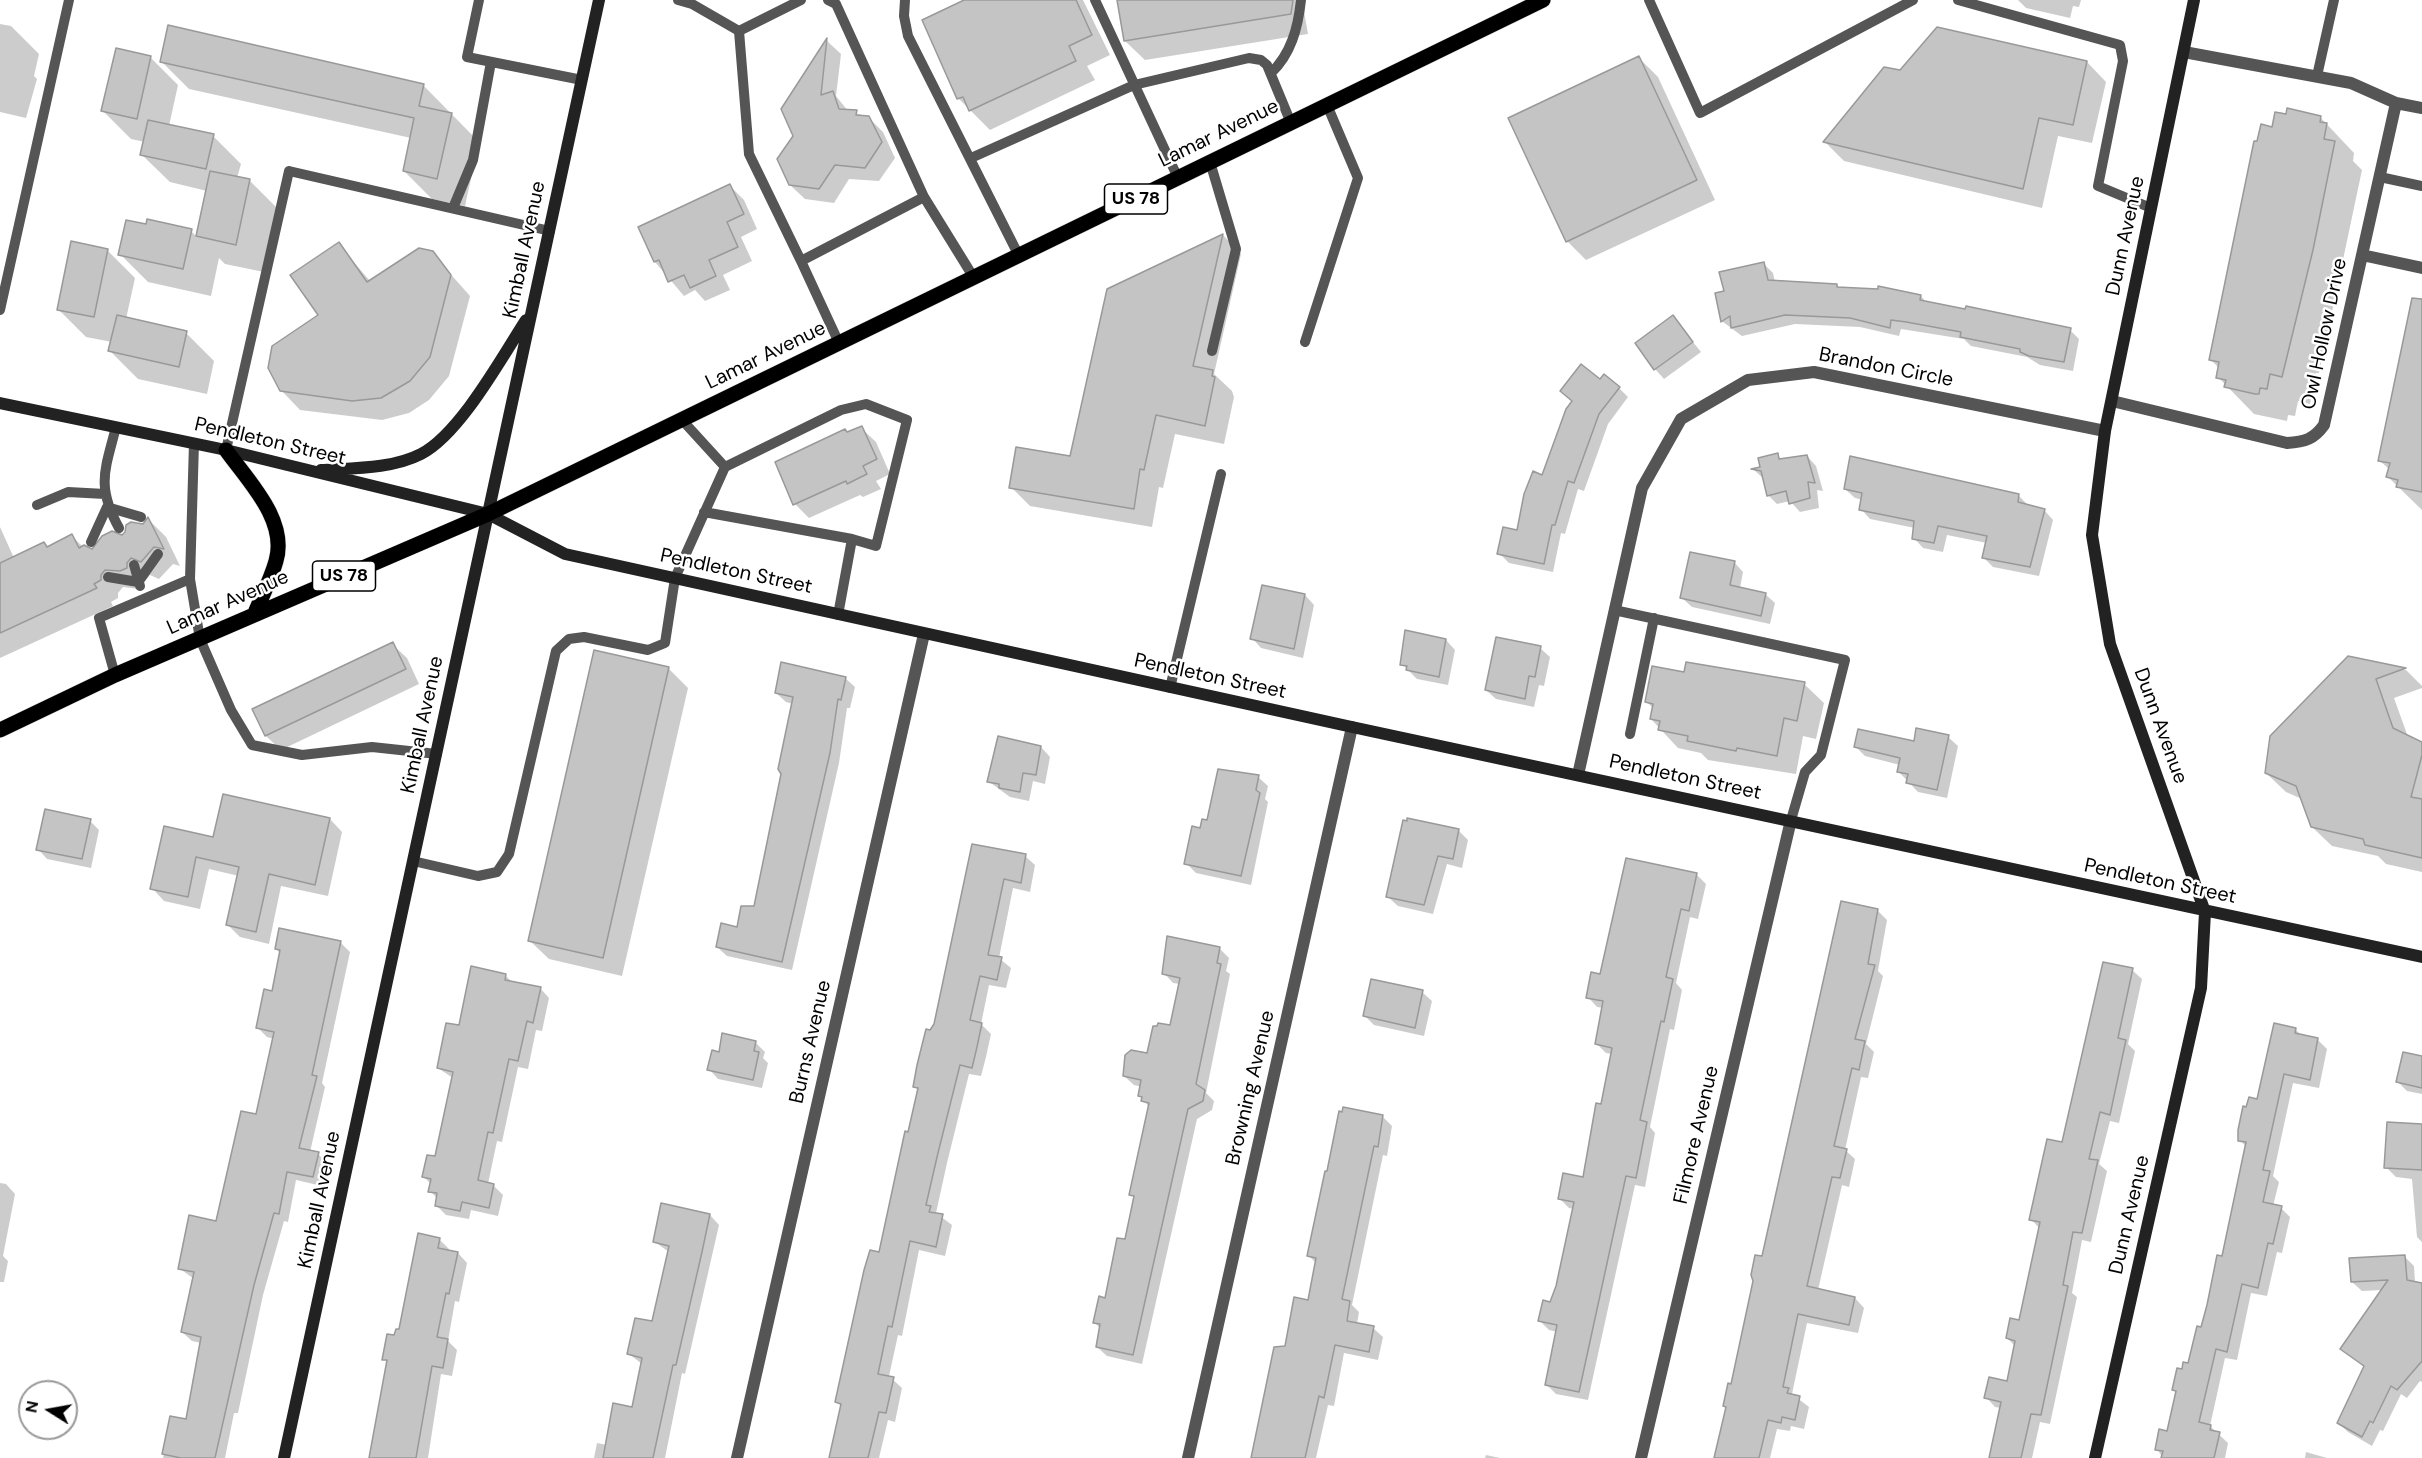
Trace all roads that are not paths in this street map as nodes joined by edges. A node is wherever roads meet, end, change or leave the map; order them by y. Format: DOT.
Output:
graph roads {
  1 [pos="69,0"];
  2 [pos="479,0"];
  3 [pos="599,0"];
  4 [pos="678,0"];
  5 [pos="801,0"];
  6 [pos="905,0"];
  7 [pos="1095,0"];
  8 [pos="1301,0"];
  9 [pos="1543,0"];
  10 [pos="1649,0"];
  11 [pos="1912,0"];
  12 [pos="1958,0"];
  13 [pos="2194,0"];
  14 [pos="2334,0"];
  15 [pos="832,2"];
  16 [pos="739,31"];
  17 [pos="2184,52"];
  18 [pos="490,62"];
  19 [pos="1271,73"];
  20 [pos="2317,76"];
  21 [pos="582,80"];
  22 [pos="1134,85"];
  23 [pos="2396,103"];
  24 [pos="1327,105"];
  25 [pos="2422,108"];
  26 [pos="1291,123"];
  27 [pos="971,158"];
  28 [pos="1210,162"];
  29 [pos="2380,177"];
  30 [pos="1178,178"];
  31 [pos="2422,186"];
  32 [pos="924,197"];
  33 [pos="453,208"];
  34 [pos="2151,208"];
  35 [pos="550,231"];
  36 [pos="2362,255"];
  37 [pos="1019,256"];
  38 [pos="801,261"];
  39 [pos="2422,268"];
  40 [pos="974,278"];
  41 [pos="0,309"];
  42 [pos="531,311"];
  43 [pos="1305,342"];
  44 [pos="839,343"];
  45 [pos="1212,351"];
  46 [pos="2112,401"];
  47 [pos="0,403"];
  48 [pos="682,421"];
  49 [pos="116,427"];
  50 [pos="2105,431"];
  51 [pos="194,443"];
  52 [pos="226,450"];
  53 [pos="725,467"];
  54 [pos="309,471"];
  55 [pos="1221,474"];
  56 [pos="105,494"];
  57 [pos="37,505"];
  58 [pos="107,507"];
  59 [pos="704,512"];
  60 [pos="488,514"];
  61 [pos="141,517"];
  62 [pos="119,528"];
  63 [pos="852,539"];
  64 [pos="91,542"];
  65 [pos="158,554"];
  66 [pos="134,565"];
  67 [pos="108,577"];
  68 [pos="190,579"];
  69 [pos="675,579"];
  70 [pos="138,582"];
  71 [pos="143,598"];
  72 [pos="1614,610"];
  73 [pos="255,614"];
  74 [pos="838,615"];
  75 [pos="1654,618"];
  76 [pos="924,634"];
  77 [pos="200,639"];
  78 [pos="115,675"];
  79 [pos="1170,688"];
  80 [pos="1352,727"];
  81 [pos="1,732"];
  82 [pos="1630,734"];
  83 [pos="437,754"];
  84 [pos="1578,775"];
  85 [pos="1791,820"];
  86 [pos="413,861"];
  87 [pos="2205,912"];
  88 [pos="2422,957"];
  89 [pos="284,1458"];
  90 [pos="737,1458"];
  91 [pos="1188,1458"];
  92 [pos="1641,1458"];
  93 [pos="2095,1458"];
  1 -- 41 [label="lane"];
  2 -- 18 [label="lane"];
  3 -- 21 [label="main road, Kimball Avenue"];
  4 -- 16 [label="lane"];
  5 -- 16 [label="lane"];
  6 -- 27 [label="lane"];
  7 -- 22 [label="lane"];
  8 -- 19 [label="lane"];
  9 -- 24 [label="main road, Lamar Avenue / US 78"];
  10 -- 11 [label="lane"];
  12 -- 34 [label="lane"];
  13 -- 17 [label="main road, Dunn Avenue"];
  14 -- 20 [label="lane"];
  15 -- 32 [label="lane"];
  16 -- 38 [label="lane"];
  17 -- 20 [label="street"];
  17 -- 34 [label="main road, Dunn Avenue"];
  18 -- 21 [label="lane"];
  18 -- 33 [label="lane"];
  19 -- 22 [label="lane"];
  19 -- 26 [label="lane"];
  20 -- 23 [label="street"];
  21 -- 35 [label="main road, Kimball Avenue"];
  22 -- 27 [label="lane"];
  22 -- 30 [label="lane"];
  23 -- 25 [label="street"];
  23 -- 29 [label="street, Owl Hollow Drive"];
  24 -- 26 [label="main road, Lamar Avenue / US 78"];
  24 -- 43 [label="lane"];
  26 -- 28 [label="main road, Lamar Avenue / US 78"];
  27 -- 37 [label="lane"];
  28 -- 30 [label="main road, Lamar Avenue / US 78"];
  28 -- 45 [label="lane"];
  29 -- 31 [label="lane"];
  29 -- 36 [label="street, Owl Hollow Drive"];
  30 -- 37 [label="main road, Lamar Avenue / US 78"];
  32 -- 38 [label="lane"];
  32 -- 40 [label="lane"];
  33 -- 35 [label="lane"];
  33 -- 52 [label="lane"];
  34 -- 46 [label="main road, Dunn Avenue"];
  35 -- 42 [label="main road, Kimball Avenue"];
  36 -- 39 [label="street"];
  36 -- 46 [label="street, Owl Hollow Drive"];
  37 -- 40 [label="main road, Lamar Avenue / US 78"];
  38 -- 44 [label="lane"];
  40 -- 44 [label="main road, Lamar Avenue / US 78"];
  42 -- 54 [label="main road"];
  42 -- 60 [label="main road, Kimball Avenue"];
  44 -- 48 [label="main road, Lamar Avenue / US 78"];
  46 -- 50 [label="main road, Dunn Avenue"];
  47 -- 49 [label="main road, Pendleton Street"];
  48 -- 53 [label="lane"];
  48 -- 60 [label="main road, Lamar Avenue / US 78"];
  49 -- 51 [label="main road, Pendleton Street"];
  49 -- 56 [label="lane"];
  50 -- 72 [label="street, Brandon Circle"];
  50 -- 87 [label="main road, Dunn Avenue"];
  51 -- 52 [label="main road, Pendleton Street"];
  51 -- 68 [label="lane"];
  52 -- 54 [label="main road, Pendleton Street"];
  52 -- 73 [label="main road"];
  53 -- 59 [label="lane"];
  53 -- 63 [label="lane"];
  54 -- 60 [label="main road, Pendleton Street"];
  55 -- 79 [label="lane"];
  56 -- 57 [label="lane"];
  56 -- 58 [label="lane"];
  58 -- 61 [label="lane"];
  58 -- 62 [label="lane"];
  58 -- 64 [label="lane"];
  59 -- 63 [label="lane"];
  59 -- 69 [label="lane"];
  60 -- 69 [label="main road, Pendleton Street"];
  60 -- 73 [label="main road, Lamar Avenue / US 78"];
  60 -- 83 [label="main road, Kimball Avenue"];
  63 -- 74 [label="lane"];
  65 -- 70 [label="lane"];
  66 -- 70 [label="lane"];
  67 -- 70 [label="lane"];
  68 -- 71 [label="lane"];
  68 -- 77 [label="lane"];
  69 -- 74 [label="main road, Pendleton Street"];
  69 -- 86 [label="lane"];
  70 -- 71 [label="lane"];
  71 -- 78 [label="lane"];
  72 -- 75 [label="lane"];
  72 -- 84 [label="street, Brandon Circle"];
  73 -- 77 [label="main road, Lamar Avenue / US 78"];
  74 -- 76 [label="main road, Pendleton Street"];
  75 -- 82 [label="lane"];
  75 -- 85 [label="lane"];
  76 -- 79 [label="main road, Pendleton Street"];
  76 -- 90 [label="street, Burns Avenue"];
  77 -- 78 [label="main road, Lamar Avenue / US 78"];
  77 -- 83 [label="lane"];
  78 -- 81 [label="main road, Lamar Avenue / US 78"];
  79 -- 80 [label="main road, Pendleton Street"];
  80 -- 84 [label="main road, Pendleton Street"];
  80 -- 91 [label="street, Browning Avenue"];
  83 -- 86 [label="main road, Kimball Avenue"];
  84 -- 85 [label="main road, Pendleton Street"];
  85 -- 87 [label="main road, Pendleton Street"];
  85 -- 92 [label="street, Filmore Avenue"];
  86 -- 89 [label="main road, Kimball Avenue"];
  87 -- 88 [label="main road, Pendleton Street"];
  87 -- 93 [label="main road, Dunn Avenue"];
}
